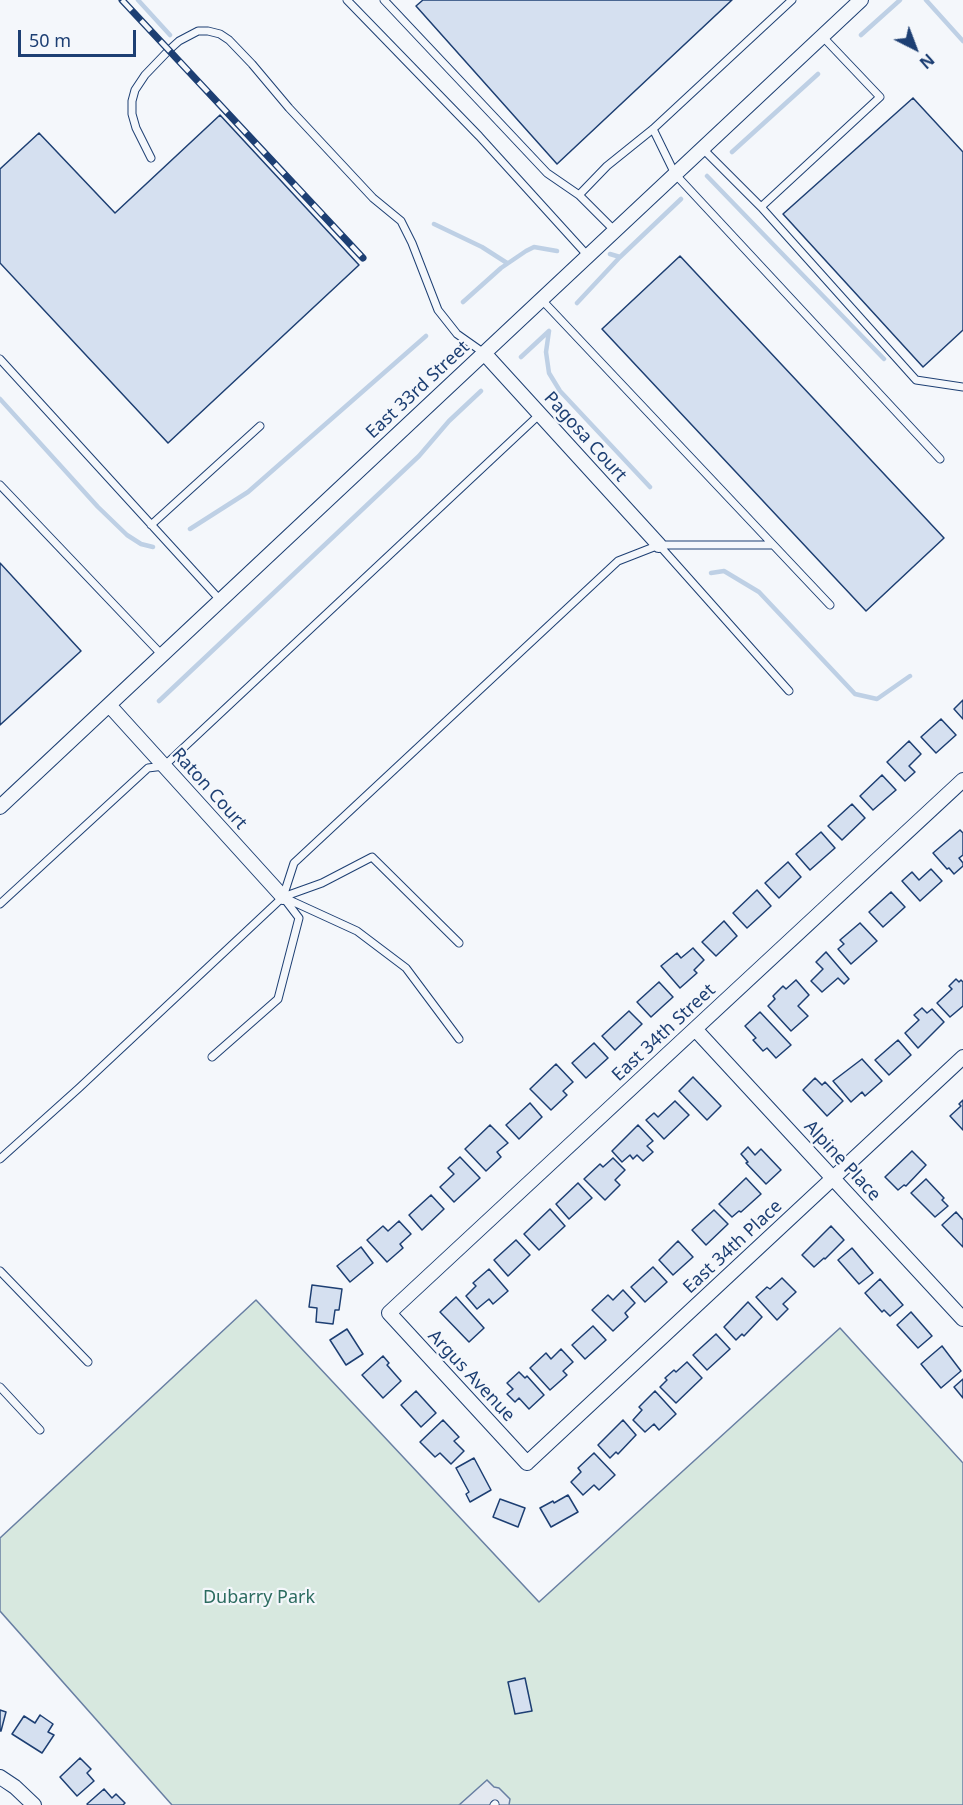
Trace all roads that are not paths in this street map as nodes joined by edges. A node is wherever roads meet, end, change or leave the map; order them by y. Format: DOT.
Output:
graph roads {
  1 [pos="347,0"];
  2 [pos="384,0"];
  3 [pos="792,0"];
  4 [pos="854,2"];
  5 [pos="822,36"];
  6 [pos="653,129"];
  7 [pos="702,148"];
  8 [pos="151,158"];
  9 [pos="675,174"];
  10 [pos="579,195"];
  11 [pos="761,207"];
  12 [pos="615,231"];
  13 [pos="588,256"];
  14 [pos="542,299"];
  15 [pos="484,353"];
  16 [pos="0,359"];
  17 [pos="963,387"];
  18 [pos="540,414"];
  19 [pos="260,426"];
  20 [pos="940,459"];
  21 [pos="0,485"];
  22 [pos="151,525"];
  23 [pos="659,545"];
  24 [pos="774,545"];
  25 [pos="220,601"];
  26 [pos="830,604"];
  27 [pos="162,655"];
  28 [pos="789,692"];
  29 [pos="109,705"];
  30 [pos="164,766"];
  31 [pos="963,780"];
  32 [pos="0,807"];
  33 [pos="283,897"];
  34 [pos="0,904"];
  35 [pos="459,943"];
  36 [pos="695,1029"];
  37 [pos="459,1039"];
  38 [pos="212,1057"];
  39 [pos="963,1057"];
  40 [pos="0,1159"];
  41 [pos="833,1178"];
  42 [pos="0,1271"];
  43 [pos="389,1313"];
  44 [pos="963,1319"];
  45 [pos="88,1362"];
  46 [pos="0,1387"];
  47 [pos="40,1430"];
  48 [pos="527,1463"];
  49 [pos="0,1777"];
  50 [pos="34,1805"];
  1 -- 13 [label="lane"];
  2 -- 10 [label="lane"];
  3 -- 6 [label="lane"];
  4 -- 5 [label="street, East 33rd Street"];
  5 -- 7 [label="street, East 33rd Street"];
  5 -- 11 [label="lane"];
  6 -- 9 [label="lane"];
  6 -- 10 [label="lane"];
  7 -- 9 [label="street, East 33rd Street"];
  7 -- 11 [label="lane"];
  8 -- 15 [label="lane"];
  9 -- 12 [label="street, East 33rd Street"];
  9 -- 20 [label="lane"];
  10 -- 12 [label="lane"];
  11 -- 17 [label="lane"];
  12 -- 13 [label="street, East 33rd Street"];
  13 -- 14 [label="street, East 33rd Street"];
  14 -- 15 [label="street, East 33rd Street"];
  14 -- 24 [label="lane"];
  15 -- 18 [label="street, Pagosa Court"];
  15 -- 25 [label="street, East 33rd Street"];
  16 -- 22 [label="lane"];
  18 -- 23 [label="street, Pagosa Court"];
  18 -- 30 [label="lane"];
  19 -- 22 [label="lane"];
  21 -- 27 [label="lane"];
  22 -- 25 [label="lane"];
  23 -- 24 [label="lane"];
  23 -- 28 [label="lane"];
  23 -- 33 [label="lane"];
  24 -- 26 [label="lane"];
  25 -- 27 [label="street, East 33rd Street"];
  27 -- 29 [label="street, East 33rd Street"];
  29 -- 30 [label="street, Raton Court"];
  29 -- 32 [label="street, East 33rd Street"];
  30 -- 33 [label="street, Raton Court"];
  30 -- 34 [label="lane"];
  31 -- 36 [label="street, East 34th Street"];
  33 -- 35 [label="lane"];
  33 -- 37 [label="lane"];
  33 -- 38 [label="lane"];
  33 -- 40 [label="lane"];
  36 -- 41 [label="street, Alpine Place"];
  36 -- 43 [label="street, East 34th Street"];
  39 -- 41 [label="street, East 34th Place"];
  41 -- 44 [label="street, Alpine Place"];
  41 -- 48 [label="street, East 34th Place"];
  42 -- 45 [label="lane"];
  43 -- 48 [label="street, Argus Avenue"];
  46 -- 47 [label="lane"];
  49 -- 50 [label="street"];
}
